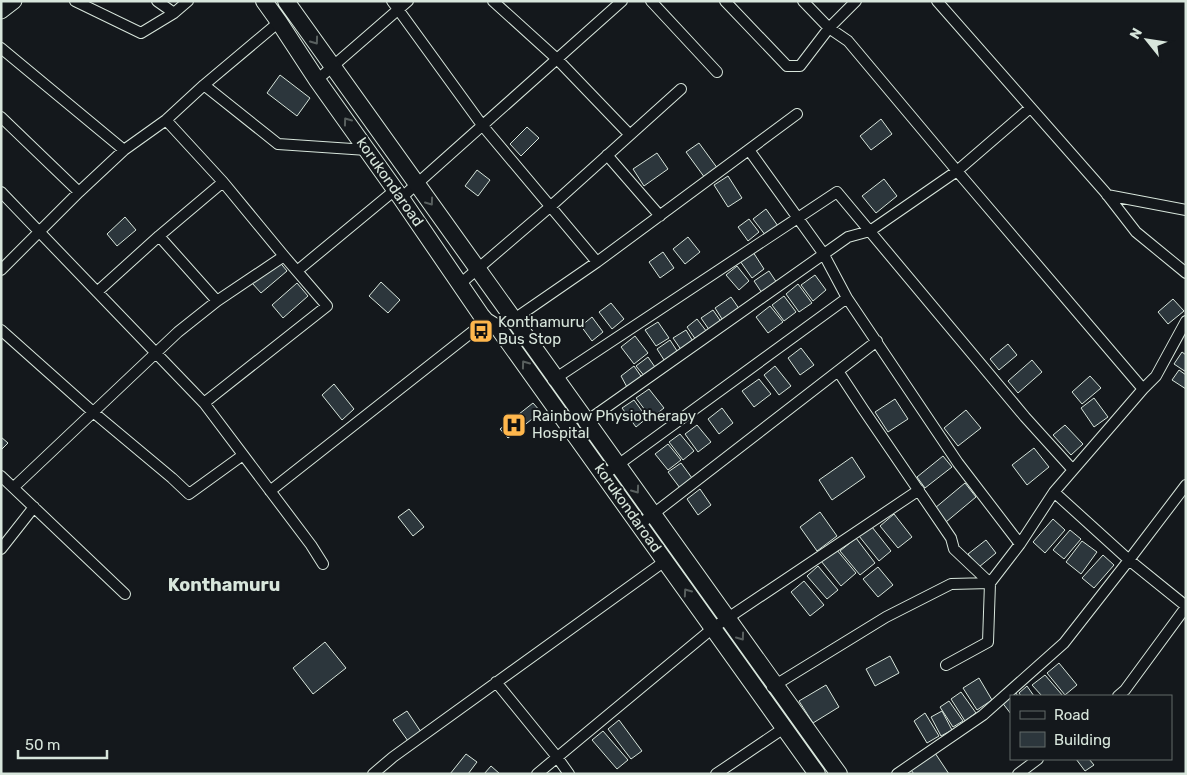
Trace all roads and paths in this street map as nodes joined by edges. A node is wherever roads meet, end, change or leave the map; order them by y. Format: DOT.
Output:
graph roads {
  1 [pos="14,1"];
  2 [pos="75,1"];
  3 [pos="157,1"];
  4 [pos="188,1"];
  5 [pos="264,1"];
  6 [pos="286,1"];
  7 [pos="408,1"];
  8 [pos="493,1"];
  9 [pos="622,1"];
  10 [pos="651,1"];
  11 [pos="725,1"];
  12 [pos="803,1"];
  13 [pos="856,1"];
  14 [pos="937,1"];
  15 [pos="396,5"];
  16 [pos="1,11"];
  17 [pos="174,13"];
  18 [pos="280,22"];
  19 [pos="829,28"];
  20 [pos="1,48"];
  21 [pos="557,59"];
  22 [pos="333,67"];
  23 [pos="717,72"];
  24 [pos="317,80"];
  25 [pos="204,85"];
  26 [pos="681,89"];
  27 [pos="1030,108"];
  28 [pos="797,114"];
  29 [pos="1,117"];
  30 [pos="166,120"];
  31 [pos="482,125"];
  32 [pos="630,135"];
  33 [pos="124,150"];
  34 [pos="367,150"];
  35 [pos="749,150"];
  36 [pos="607,155"];
  37 [pos="957,171"];
  38 [pos="223,182"];
  39 [pos="417,184"];
  40 [pos="1,192"];
  41 [pos="79,192"];
  42 [pos="398,194"];
  43 [pos="1107,195"];
  44 [pos="551,206"];
  45 [pos="1186,210"];
  46 [pos="660,216"];
  47 [pos="798,218"];
  48 [pos="870,231"];
  49 [pos="40,232"];
  50 [pos="160,236"];
  51 [pos="824,254"];
  52 [pos="284,256"];
  53 [pos="597,262"];
  54 [pos="478,269"];
  55 [pos="1,270"];
  56 [pos="298,271"];
  57 [pos="1186,273"];
  58 [pos="460,284"];
  59 [pos="97,292"];
  60 [pos="847,298"];
  61 [pos="217,300"];
  62 [pos="514,319"];
  63 [pos="1186,321"];
  64 [pos="493,325"];
  65 [pos="1,330"];
  66 [pos="877,341"];
  67 [pos="155,353"];
  68 [pos="838,371"];
  69 [pos="556,378"];
  70 [pos="542,388"];
  71 [pos="1143,389"];
  72 [pos="204,403"];
  73 [pos="92,412"];
  74 [pos="587,421"];
  75 [pos="573,431"];
  76 [pos="243,456"];
  77 [pos="618,465"];
  78 [pos="1073,470"];
  79 [pos="604,475"];
  80 [pos="1,476"];
  81 [pos="1186,485"];
  82 [pos="14,487"];
  83 [pos="919,490"];
  84 [pos="270,491"];
  85 [pos="1054,492"];
  86 [pos="34,507"];
  87 [pos="653,514"];
  88 [pos="639,525"];
  89 [pos="1020,544"];
  90 [pos="1,550"];
  91 [pos="665,560"];
  92 [pos="1129,560"];
  93 [pos="323,564"];
  94 [pos="990,583"];
  95 [pos="125,594"];
  96 [pos="1186,607"];
  97 [pos="728,618"];
  98 [pos="713,628"];
  99 [pos="946,665"];
  100 [pos="496,682"];
  101 [pos="775,685"];
  102 [pos="760,694"];
  103 [pos="1119,695"];
  104 [pos="784,728"];
  105 [pos="557,757"];
  106 [pos="1037,760"];
  107 [pos="373,774"];
  108 [pos="537,774"];
  109 [pos="570,774"];
  110 [pos="716,774"];
  111 [pos="817,774"];
  112 [pos="839,774"];
  113 [pos="897,774"];
  114 [pos="1018,774"];
  1 -- 16 [label="main road"];
  2 -- 17 [label="street"];
  3 -- 17 [label="street"];
  4 -- 17 [label="street"];
  5 -- 18 [label="main road, korukondaroad"];
  6 -- 22 [label="main road, one-way"];
  7 -- 15 [label="street"];
  8 -- 21 [label="street"];
  9 -- 21 [label="street"];
  10 -- 23 [label="street"];
  11 -- 19 [label="street"];
  12 -- 19 [label="street"];
  13 -- 19 [label="street"];
  14 -- 27 [label="street"];
  15 -- 22 [label="street"];
  15 -- 31 [label="street"];
  18 -- 24 [label="main road, korukondaroad"];
  18 -- 25 [label="street"];
  19 -- 37 [label="street"];
  20 -- 33 [label="street"];
  21 -- 31 [label="street"];
  21 -- 32 [label="street"];
  22 -- 24 [label="street"];
  22 -- 39 [label="main road"];
  34 -- 24 [label="main road, korukondaroad, one-way"];
  25 -- 30 [label="street"];
  25 -- 34 [label="street"];
  26 -- 32 [label="street"];
  27 -- 37 [label="street"];
  27 -- 43 [label="street"];
  28 -- 35 [label="street"];
  29 -- 41 [label="street"];
  30 -- 33 [label="street"];
  30 -- 38 [label="street"];
  31 -- 39 [label="street"];
  31 -- 44 [label="street"];
  32 -- 36 [label="street"];
  33 -- 41 [label="street"];
  34 -- 42 [label="main road, korukondaroad"];
  35 -- 46 [label="street"];
  35 -- 47 [label="street"];
  36 -- 44 [label="street"];
  36 -- 46 [label="street"];
  37 -- 48 [label="street"];
  37 -- 71 [label="street"];
  38 -- 50 [label="street"];
  38 -- 52 [label="street"];
  39 -- 42 [label="street"];
  39 -- 54 [label="main road, one-way"];
  40 -- 49 [label="street"];
  41 -- 49 [label="street"];
  42 -- 56 [label="street"];
  42 -- 58 [label="main road, korukondaroad"];
  43 -- 45 [label="street"];
  43 -- 57 [label="street"];
  44 -- 53 [label="street"];
  44 -- 54 [label="street"];
  46 -- 53 [label="street"];
  47 -- 48 [label="street"];
  47 -- 51 [label="street"];
  47 -- 69 [label="street"];
  48 -- 51 [label="street"];
  48 -- 78 [label="street"];
  49 -- 55 [label="street"];
  49 -- 59 [label="street"];
  50 -- 59 [label="street"];
  50 -- 61 [label="street"];
  51 -- 60 [label="street"];
  51 -- 74 [label="street"];
  52 -- 56 [label="street"];
  52 -- 61 [label="street"];
  53 -- 62 [label="street"];
  54 -- 58 [label="street"];
  54 -- 62 [label="main road"];
  56 -- 72 [label="street"];
  58 -- 64 [label="main road, korukondaroad"];
  59 -- 67 [label="street"];
  60 -- 66 [label="street"];
  60 -- 77 [label="street"];
  61 -- 67 [label="street"];
  62 -- 64 [label="street"];
  62 -- 69 [label="main road"];
  63 -- 71 [label="street"];
  70 -- 64 [label="main road, korukondaroad, one-way"];
  64 -- 84 [label="street"];
  65 -- 73 [label="street"];
  66 -- 68 [label="street"];
  66 -- 89 [label="street"];
  67 -- 72 [label="street"];
  67 -- 73 [label="street"];
  68 -- 83 [label="street"];
  68 -- 87 [label="street"];
  69 -- 70 [label="street"];
  69 -- 74 [label="main road"];
  70 -- 75 [label="main road, korukondaroad"];
  71 -- 78 [label="street"];
  72 -- 76 [label="street"];
  73 -- 76 [label="street"];
  73 -- 82 [label="street"];
  74 -- 75 [label="street"];
  74 -- 77 [label="main road"];
  75 -- 79 [label="main road, korukondaroad"];
  76 -- 84 [label="street"];
  77 -- 79 [label="street"];
  77 -- 87 [label="main road, one-way"];
  78 -- 85 [label="street"];
  79 -- 88 [label="main road, korukondaroad"];
  80 -- 82 [label="street"];
  81 -- 92 [label="street"];
  82 -- 86 [label="street"];
  83 -- 94 [label="street"];
  83 -- 97 [label="street"];
  84 -- 93 [label="street"];
  85 -- 89 [label="street"];
  85 -- 92 [label="street"];
  86 -- 90 [label="street"];
  86 -- 95 [label="street"];
  87 -- 88 [label="street"];
  87 -- 97 [label="main road"];
  88 -- 91 [label="main road, korukondaroad"];
  89 -- 94 [label="street"];
  98 -- 91 [label="main road, korukondaroad, one-way"];
  91 -- 100 [label="street"];
  92 -- 96 [label="street"];
  92 -- 113 [label="street"];
  94 -- 99 [label="street"];
  94 -- 101 [label="street"];
  96 -- 103 [label="street"];
  97 -- 98 [label="street"];
  97 -- 101 [label="main road, one-way"];
  98 -- 102 [label="main road, korukondaroad"];
  98 -- 105 [label="street"];
  100 -- 105 [label="street"];
  100 -- 107 [label="street"];
  101 -- 102 [label="street"];
  101 -- 112 [label="main road"];
  102 -- 104 [label="main road, korukondaroad"];
  104 -- 110 [label="street"];
  104 -- 111 [label="main road, korukondaroad"];
  105 -- 108 [label="street"];
  105 -- 109 [label="street"];
  106 -- 114 [label="street"];
}
